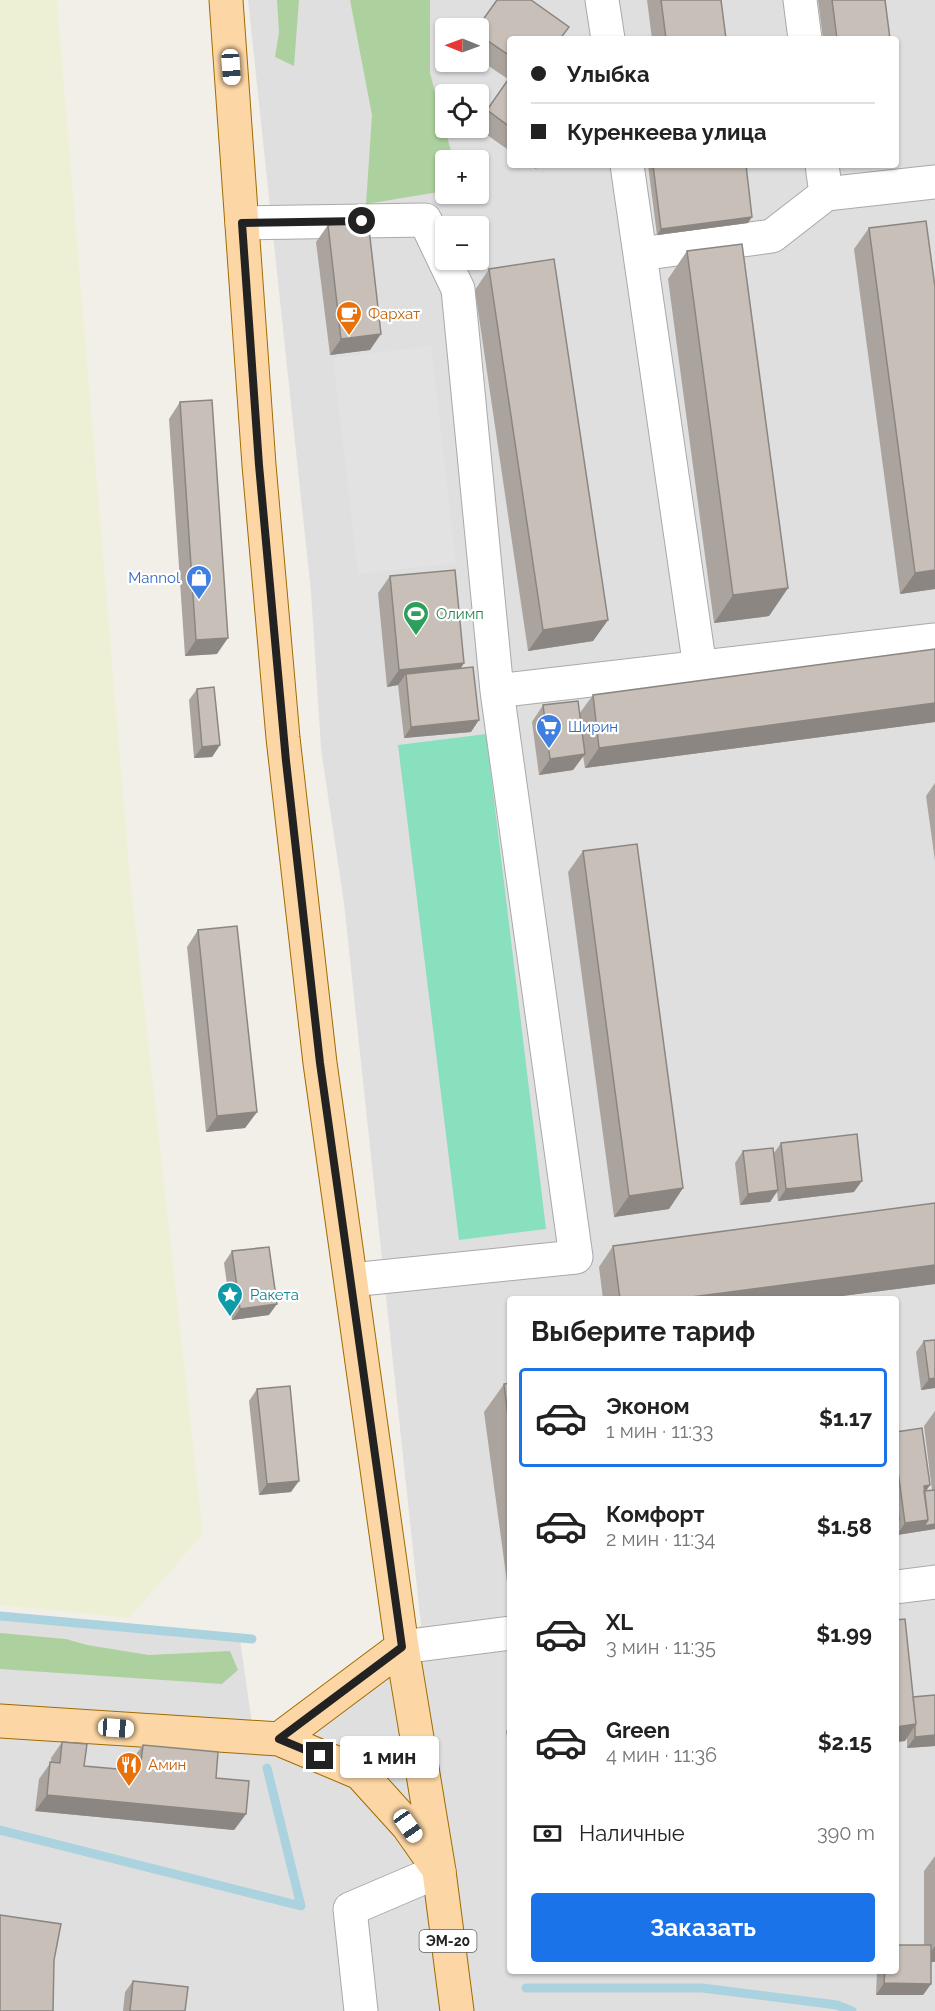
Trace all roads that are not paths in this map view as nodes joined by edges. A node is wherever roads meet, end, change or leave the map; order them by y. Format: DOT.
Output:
graph roads {
  1 [pos="226,0"];
  2 [pos="602,0"];
  3 [pos="800,0"];
  4 [pos="608,36"];
  5 [pos="805,36"];
  6 [pos="627,168"];
  7 [pos="824,180"];
  8 [pos="935,182"];
  9 [pos="242,223"];
  10 [pos="640,254"];
  11 [pos="935,640"];
  12 [pos="700,668"];
  13 [pos="497,691"];
  14 [pos="351,1280"];
  15 [pos="935,1582"];
  16 [pos="899,1587"];
  17 [pos="507,1633"];
  18 [pos="402,1647"];
  19 [pos="0,1721"];
  20 [pos="279,1739"];
  21 [pos="439,1871"];
  22 [pos="362,2011"];
  23 [pos="457,2011"];
  1 -- 9 [label="main road, ЭМ-20"];
  2 -- 4 [label="street"];
  3 -- 5 [label="street"];
  6 -- 10 [label="street"];
  7 -- 8 [label="street"];
  7 -- 10 [label="street"];
  9 -- 13 [label="street"];
  9 -- 14 [label="main road, ЭМ-20"];
  10 -- 12 [label="street"];
  11 -- 12 [label="street"];
  12 -- 13 [label="street"];
  13 -- 14 [label="street"];
  14 -- 18 [label="main road, ЭМ-20"];
  15 -- 16 [label="street"];
  17 -- 18 [label="street"];
  18 -- 20 [label="main road"];
  18 -- 21 [label="main road, ЭМ-20"];
  19 -- 20 [label="main road"];
  20 -- 21 [label="main road"];
  21 -- 22 [label="street"];
  21 -- 23 [label="main road, ЭМ-20"];
}
